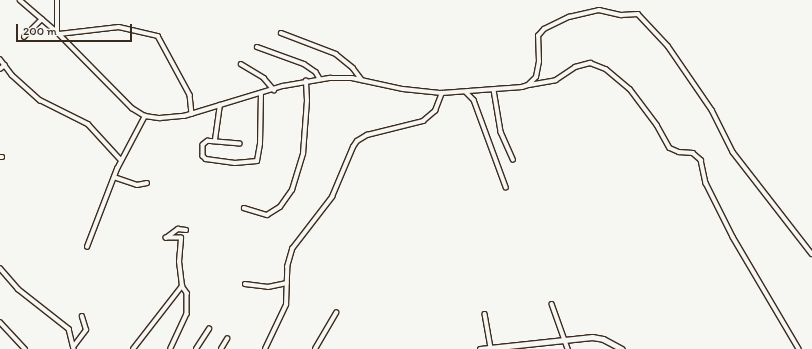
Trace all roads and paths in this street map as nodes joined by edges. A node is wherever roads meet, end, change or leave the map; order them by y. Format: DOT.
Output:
graph roads {
  1 [pos="20,0"];
  2 [pos="57,0"];
  3 [pos="42,19"];
  4 [pos="281,32"];
  5 [pos="58,33"];
  6 [pos="24,37"];
  7 [pos="257,47"];
  8 [pos="0,59"];
  9 [pos="241,64"];
  10 [pos="4,65"];
  11 [pos="0,69"];
  12 [pos="320,79"];
  13 [pos="362,80"];
  14 [pos="306,81"];
  15 [pos="528,86"];
  16 [pos="274,90"];
  17 [pos="494,90"];
  18 [pos="442,92"];
  19 [pos="465,92"];
  20 [pos="261,94"];
  21 [pos="220,105"];
  22 [pos="192,114"];
  23 [pos="145,116"];
  24 [pos="214,140"];
  25 [pos="240,144"];
  26 [pos="513,158"];
  27 [pos="121,160"];
  28 [pos="114,177"];
  29 [pos="147,184"];
  30 [pos="506,187"];
  31 [pos="244,208"];
  32 [pos="186,230"];
  33 [pos="87,247"];
  34 [pos="812,254"];
  35 [pos="0,268"];
  36 [pos="287,283"];
  37 [pos="245,284"];
  38 [pos="182,286"];
  39 [pos="552,304"];
  40 [pos="336,313"];
  41 [pos="485,314"];
  42 [pos="82,317"];
  43 [pos="0,322"];
  44 [pos="209,329"];
  45 [pos="227,339"];
  46 [pos="565,340"];
  47 [pos="74,348"];
  48 [pos="491,348"];
  49 [pos="25,349"];
  50 [pos="133,349"];
  51 [pos="170,349"];
  52 [pos="196,349"];
  53 [pos="221,349"];
  54 [pos="265,349"];
  55 [pos="315,349"];
  56 [pos="480,349"];
  57 [pos="568,349"];
  58 [pos="622,349"];
  59 [pos="799,349"];
  1 -- 3 [label="street"];
  2 -- 5 [label="street"];
  3 -- 5 [label="street"];
  3 -- 6 [label="street"];
  4 -- 13 [label="street"];
  5 -- 22 [label="street"];
  5 -- 23 [label="street"];
  7 -- 12 [label="street"];
  8 -- 10 [label="street"];
  9 -- 16 [label="street"];
  10 -- 11 [label="street"];
  10 -- 27 [label="street"];
  12 -- 13 [label="street"];
  12 -- 14 [label="street"];
  13 -- 18 [label="street"];
  14 -- 16 [label="street"];
  14 -- 31 [label="street"];
  15 -- 17 [label="street"];
  15 -- 34 [label="street"];
  15 -- 59 [label="street"];
  16 -- 20 [label="street"];
  17 -- 19 [label="street"];
  17 -- 26 [label="street"];
  18 -- 19 [label="street"];
  18 -- 36 [label="street"];
  19 -- 30 [label="street"];
  20 -- 21 [label="street"];
  20 -- 24 [label="street"];
  21 -- 22 [label="street"];
  21 -- 24 [label="street"];
  22 -- 23 [label="street"];
  23 -- 27 [label="street"];
  24 -- 25 [label="street"];
  27 -- 28 [label="street"];
  28 -- 29 [label="street"];
  28 -- 33 [label="street"];
  32 -- 38 [label="street"];
  35 -- 47 [label="street"];
  36 -- 37 [label="street"];
  36 -- 54 [label="street"];
  38 -- 50 [label="street"];
  38 -- 51 [label="street"];
  39 -- 46 [label="street"];
  40 -- 55 [label="street"];
  41 -- 48 [label="street"];
  42 -- 47 [label="street"];
  43 -- 49 [label="street"];
  44 -- 52 [label="street"];
  45 -- 53 [label="street"];
  46 -- 48 [label="street"];
  46 -- 57 [label="street"];
  46 -- 58 [label="street"];
  48 -- 56 [label="street"];
}
